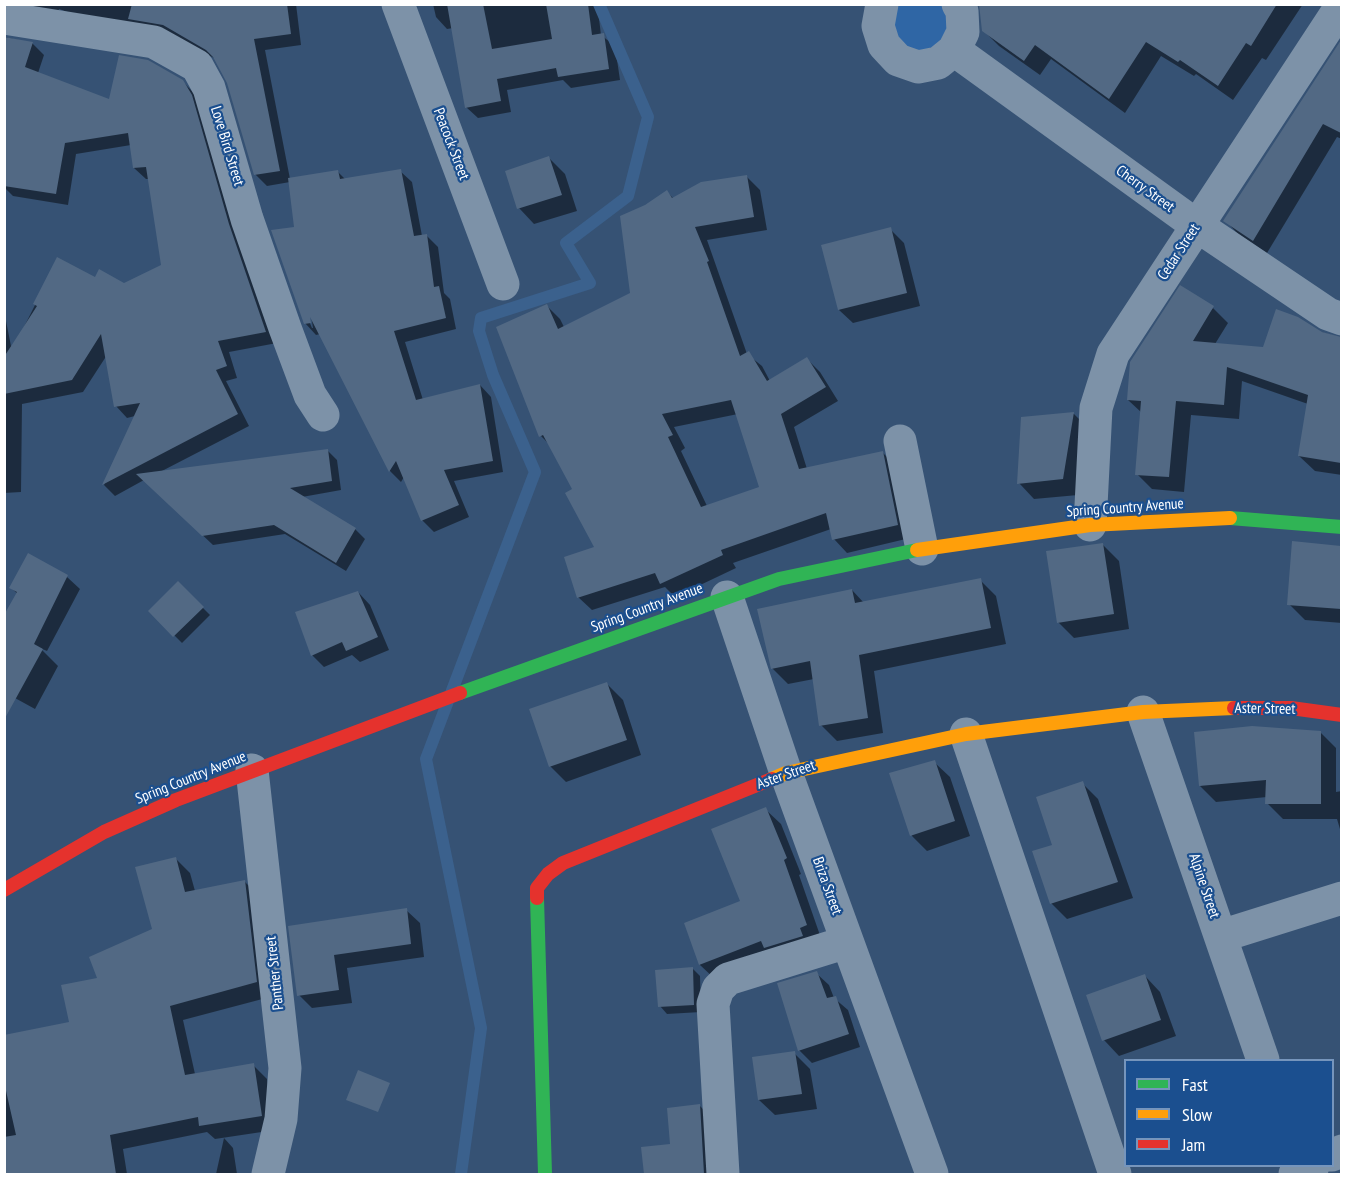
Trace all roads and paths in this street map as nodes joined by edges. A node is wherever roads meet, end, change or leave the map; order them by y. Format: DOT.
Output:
graph roads {
  1 [pos="398,4"];
  2 [pos="882,4"];
  3 [pos="958,4"];
  4 [pos="1341,5"];
  5 [pos="4,18"];
  6 [pos="954,50"];
  7 [pos="1196,225"];
  8 [pos="503,284"];
  9 [pos="1337,310"];
  10 [pos="323,415"];
  11 [pos="900,441"];
  12 [pos="1090,525"];
  13 [pos="1341,527"];
  14 [pos="922,549"];
  15 [pos="727,597"];
  16 [pos="1143,712"];
  17 [pos="1341,715"];
  18 [pos="966,734"];
  19 [pos="252,770"];
  20 [pos="786,773"];
  21 [pos="4,890"];
  22 [pos="1341,898"];
  23 [pos="1221,936"];
  24 [pos="847,942"];
  25 [pos="1263,1059"];
  26 [pos="268,1174"];
  27 [pos="546,1174"];
  28 [pos="723,1174"];
  29 [pos="932,1174"];
  30 [pos="1115,1174"];
  1 -- 8 [label="street, Peacock Street"];
  2 -- 6 [label="street"];
  3 -- 6 [label="street"];
  4 -- 7 [label="street, Cedar Street"];
  5 -- 10 [label="street, Love Bird Street"];
  6 -- 7 [label="street, Cherry Street"];
  7 -- 9 [label="street, Cherry Street"];
  7 -- 12 [label="street, Cedar Street"];
  11 -- 14 [label="street"];
  12 -- 13 [label="street, Spring Country Avenue"];
  12 -- 14 [label="street, Spring Country Avenue"];
  14 -- 15 [label="street, Spring Country Avenue"];
  15 -- 19 [label="street, Spring Country Avenue"];
  15 -- 20 [label="street, Briza Street"];
  16 -- 17 [label="street, Aster Street"];
  16 -- 18 [label="street, Aster Street"];
  16 -- 23 [label="street, Alpine Street"];
  18 -- 20 [label="street, Aster Street"];
  18 -- 30 [label="street"];
  19 -- 21 [label="street, Spring Country Avenue"];
  19 -- 26 [label="street, Panther Street"];
  20 -- 24 [label="street, Briza Street"];
  20 -- 27 [label="street, Aster Street"];
  22 -- 23 [label="street"];
  23 -- 25 [label="street, Alpine Street"];
  24 -- 28 [label="street"];
  24 -- 29 [label="street, Briza Street"];
}
